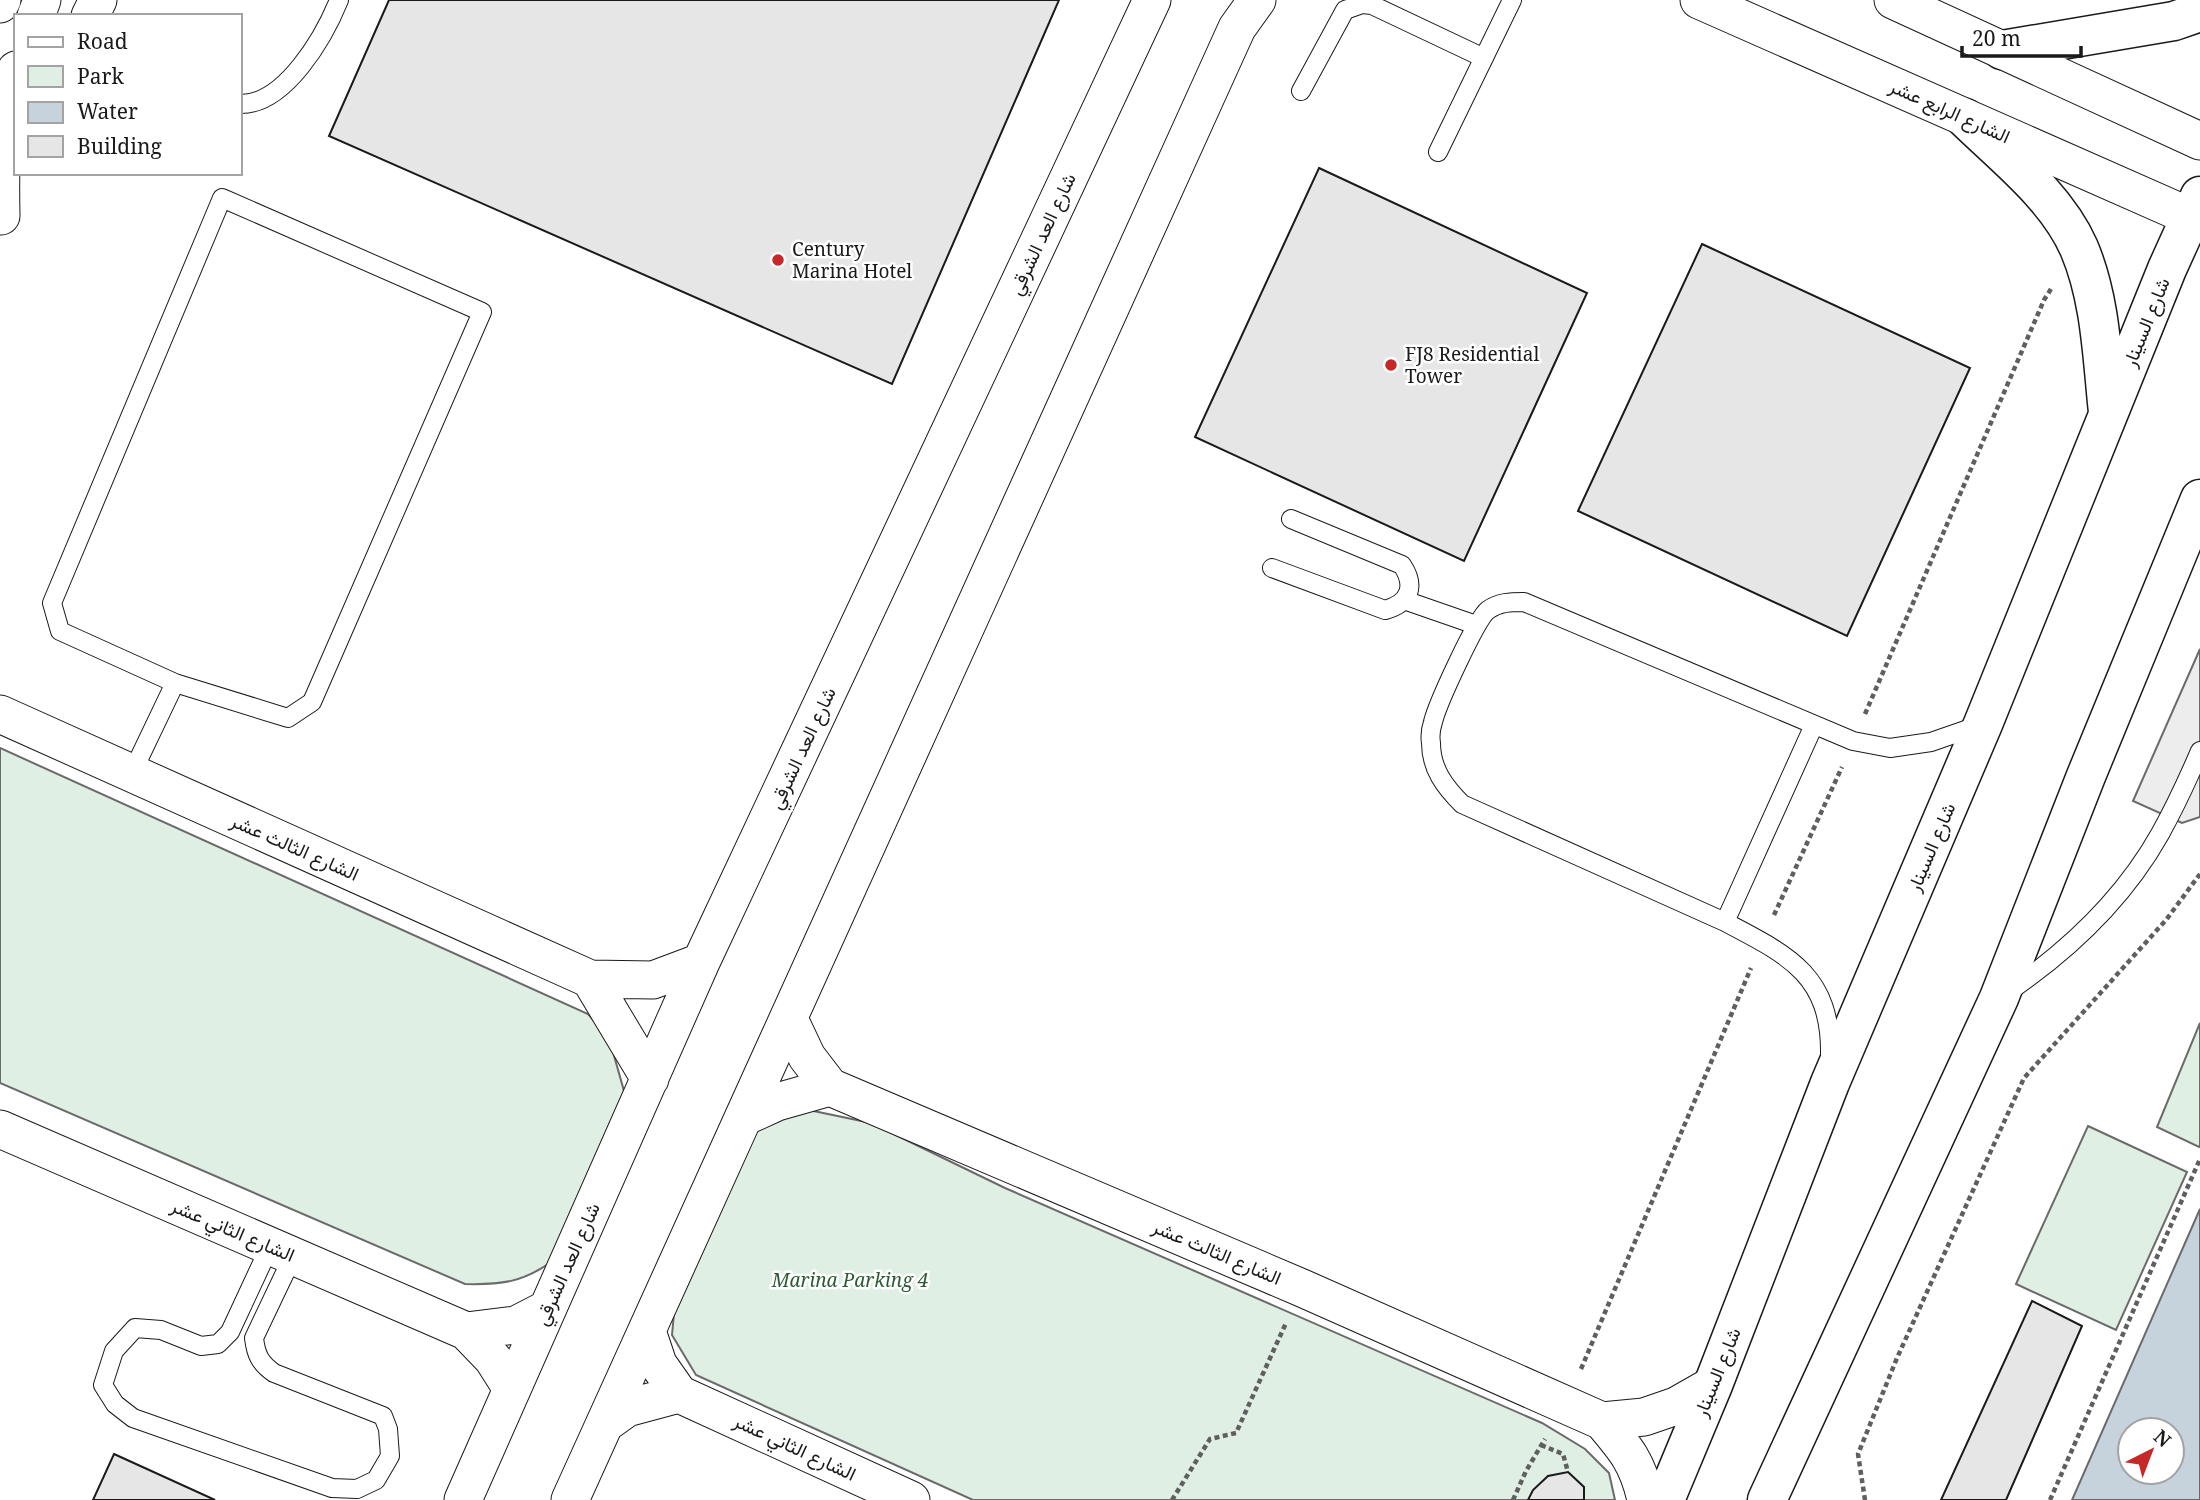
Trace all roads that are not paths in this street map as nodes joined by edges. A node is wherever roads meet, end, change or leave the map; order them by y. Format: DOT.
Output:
graph roads {
  1 [pos="339,0"];
  2 [pos="1152,0"];
  3 [pos="1257,0"];
  4 [pos="1511,0"];
  5 [pos="1699,0"];
  6 [pos="1893,0"];
  7 [pos="2200,12"];
  8 [pos="2002,50"];
  9 [pos="1484,58"];
  10 [pos="14,75"];
  11 [pos="1301,91"];
  12 [pos="242,104"];
  13 [pos="1965,118"];
  14 [pos="2200,141"];
  15 [pos="1438,152"];
  16 [pos="19,175"];
  17 [pos="2197,211"];
  18 [pos="0,216"];
  19 [pos="2109,417"];
  20 [pos="2200,499"];
  21 [pos="1291,519"];
  22 [pos="1272,568"];
  23 [pos="1404,600"];
  24 [pos="1476,625"];
  25 [pos="175,683"];
  26 [pos="0,714"];
  27 [pos="1983,724"];
  28 [pos="1814,725"];
  29 [pos="2200,751"];
  30 [pos="132,774"];
  31 [pos="1725,922"];
  32 [pos="701,962"];
  33 [pos="590,979"];
  34 [pos="1999,998"];
  35 [pos="789,1019"];
  36 [pos="650,1079"];
  37 [pos="1830,1083"];
  38 [pos="830,1087"];
  39 [pos="744,1117"];
  40 [pos="0,1129"];
  41 [pos="281,1251"];
  42 [pos="547,1309"];
  43 [pos="466,1331"];
  44 [pos="647,1331"];
  45 [pos="1713,1385"];
  46 [pos="512,1389"];
  47 [pos="679,1394"];
  48 [pos="1602,1421"];
  49 [pos="606,1423"];
  50 [pos="463,1500"];
  51 [pos="570,1500"];
  52 [pos="911,1500"];
  53 [pos="1646,1500"];
  54 [pos="1665,1500"];
  55 [pos="1767,1500"];
  1 -- 12 [label="lane"];
  2 -- 32 [label="street, شارع العد الشرقي"];
  3 -- 35 [label="street"];
  4 -- 9 [label="lane"];
  5 -- 13 [label="street, الشارع الرابع عشر"];
  6 -- 8 [label="street"];
  7 -- 8 [label="street"];
  8 -- 14 [label="street"];
  9 -- 11 [label="lane"];
  9 -- 15 [label="lane"];
  10 -- 18 [label="street"];
  13 -- 17 [label="street, الشارع الرابع عشر"];
  13 -- 19 [label="street"];
  16 -- 18 [label="street"];
  17 -- 19 [label="street, شارع السينار"];
  19 -- 27 [label="street, شارع السينار"];
  20 -- 34 [label="street"];
  21 -- 23 [label="lane"];
  22 -- 23 [label="lane"];
  23 -- 24 [label="lane"];
  24 -- 28 [label="lane"];
  24 -- 31 [label="lane"];
  25 -- 25 [label="lane"];
  25 -- 30 [label="lane"];
  26 -- 30 [label="street, الشارع الثالث عشر"];
  27 -- 28 [label="lane"];
  27 -- 37 [label="street, شارع السينار"];
  28 -- 31 [label="lane"];
  29 -- 34 [label="lane"];
  30 -- 33 [label="street, الشارع الثالث عشر"];
  31 -- 37 [label="lane"];
  32 -- 33 [label="street, الشارع الثالث عشر"];
  32 -- 36 [label="street, شارع العد الشرقي"];
  33 -- 36 [label="street"];
  34 -- 55 [label="street"];
  35 -- 38 [label="street, الشارع الثالث عشر"];
  35 -- 39 [label="street"];
  36 -- 42 [label="street, شارع العد الشرقي"];
  37 -- 45 [label="street, شارع السينار"];
  38 -- 39 [label="street"];
  38 -- 48 [label="street, الشارع الثالث عشر"];
  39 -- 44 [label="street"];
  40 -- 41 [label="street, الشارع الثاني عشر"];
  41 -- 41 [label="lane"];
  41 -- 43 [label="street, الشارع الثاني عشر"];
  42 -- 43 [label="street"];
  42 -- 46 [label="street, شارع العد الشرقي"];
  43 -- 46 [label="street, الشارع الثاني عشر"];
  44 -- 47 [label="street, الشارع الثاني عشر"];
  44 -- 49 [label="street"];
  45 -- 48 [label="street, الشارع الثالث عشر"];
  45 -- 54 [label="street, شارع السينار"];
  46 -- 50 [label="street, شارع العد الشرقي"];
  47 -- 49 [label="street"];
  47 -- 52 [label="street, الشارع الثاني عشر"];
  48 -- 53 [label="street, الشارع الثالث عشر"];
  49 -- 51 [label="street"];
}
